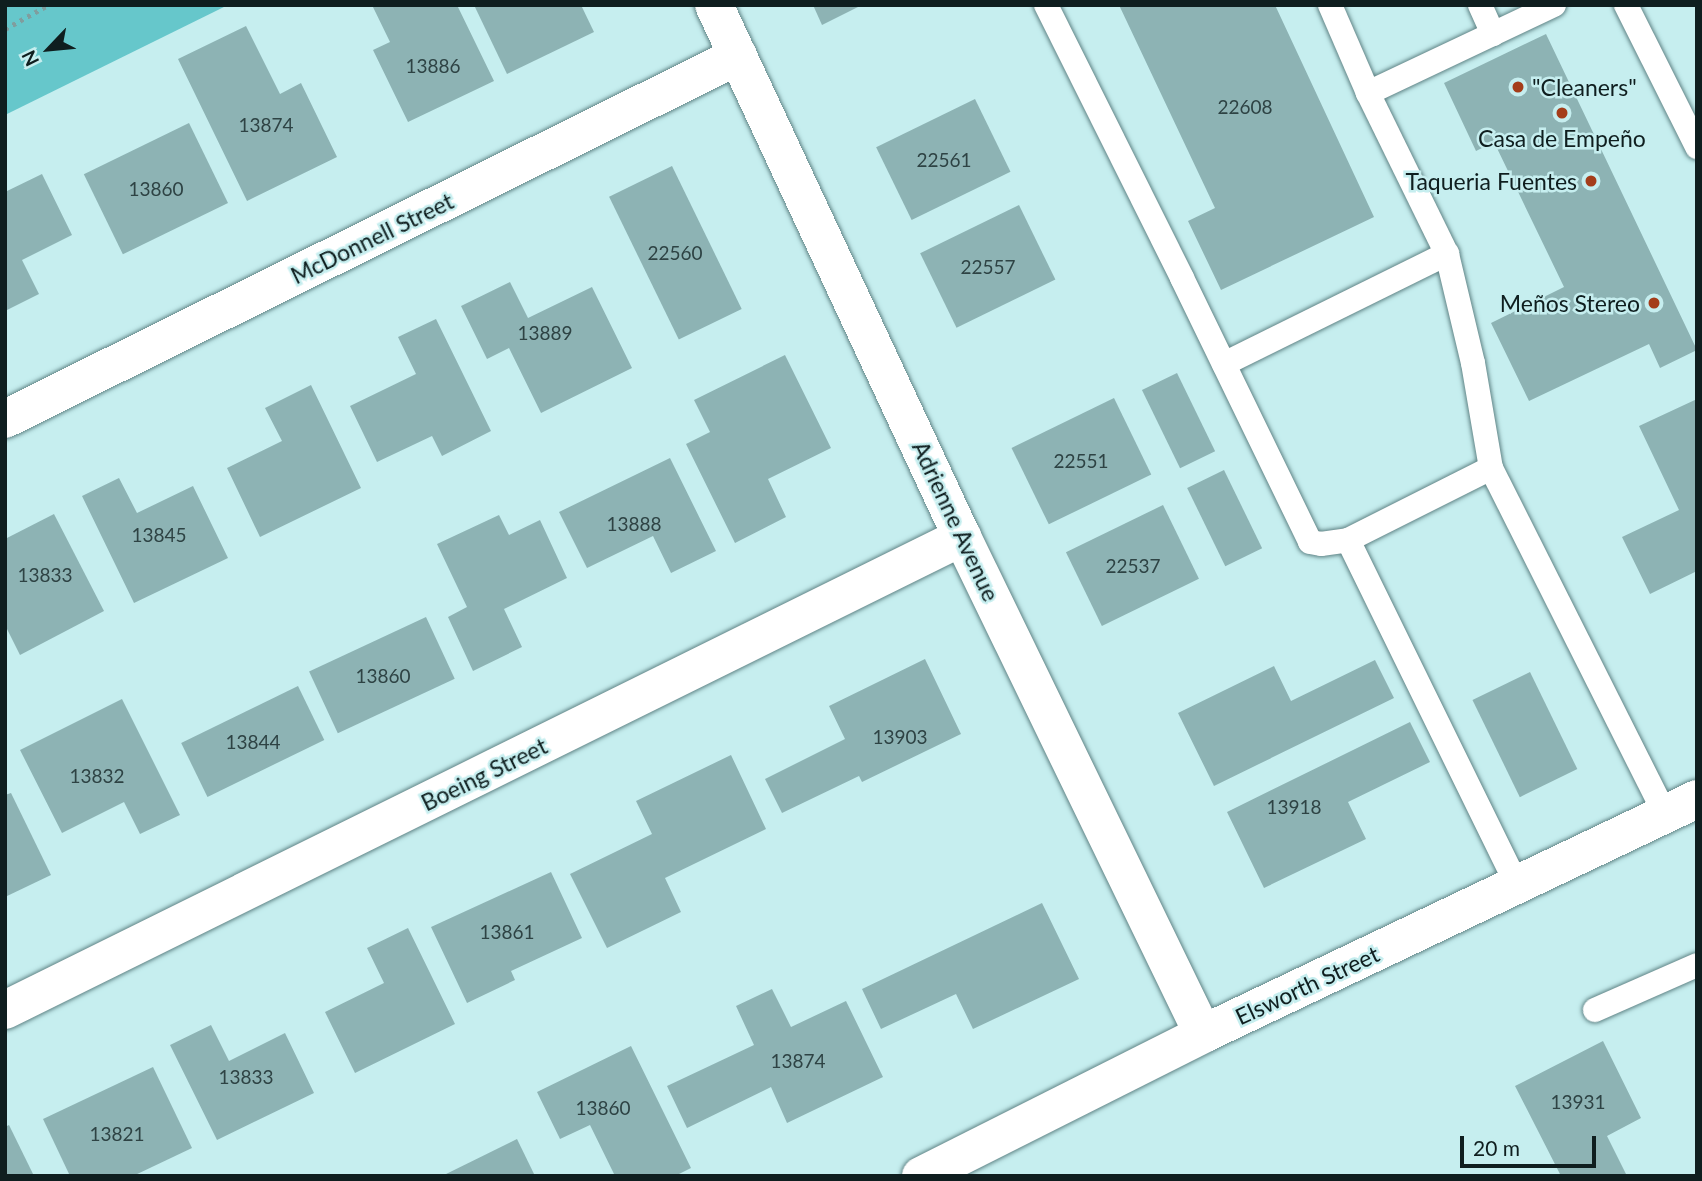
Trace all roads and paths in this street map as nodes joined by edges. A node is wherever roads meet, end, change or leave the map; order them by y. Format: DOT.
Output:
graph roads {
  1 [pos="48,5"];
  2 [pos="714,5"];
  3 [pos="1046,5"];
  4 [pos="1330,5"];
  5 [pos="1480,5"];
  6 [pos="1553,5"];
  7 [pos="1626,5"];
  8 [pos="5,29"];
  9 [pos="1493,34"];
  10 [pos="738,57"];
  11 [pos="1368,93"];
  12 [pos="1697,147"];
  13 [pos="1447,254"];
  14 [pos="1224,364"];
  15 [pos="5,419"];
  16 [pos="1491,468"];
  17 [pos="962,537"];
  18 [pos="1348,540"];
  19 [pos="1681,806"];
  20 [pos="1517,885"];
  21 [pos="1697,965"];
  22 [pos="5,1010"];
  23 [pos="1595,1010"];
  24 [pos="1203,1034"];
  25 [pos="921,1176"];
  1 -- 8 [label="path"];
  2 -- 10 [label="street, Adrienne Avenue"];
  3 -- 14 [label="lane"];
  4 -- 11 [label="lane"];
  5 -- 9 [label="lane"];
  6 -- 9 [label="lane"];
  7 -- 12 [label="lane"];
  9 -- 11 [label="lane"];
  10 -- 15 [label="street, McDonnell Street"];
  10 -- 17 [label="street, Adrienne Avenue"];
  11 -- 13 [label="lane"];
  13 -- 14 [label="lane"];
  13 -- 16 [label="lane"];
  14 -- 18 [label="lane"];
  16 -- 18 [label="lane"];
  16 -- 19 [label="lane"];
  17 -- 22 [label="street, Boeing Street"];
  17 -- 24 [label="street, Adrienne Avenue"];
  18 -- 20 [label="lane"];
  19 -- 20 [label="street, Elsworth Street"];
  20 -- 24 [label="street, Elsworth Street"];
  21 -- 23 [label="lane"];
  24 -- 25 [label="street, Elsworth Street"];
}
